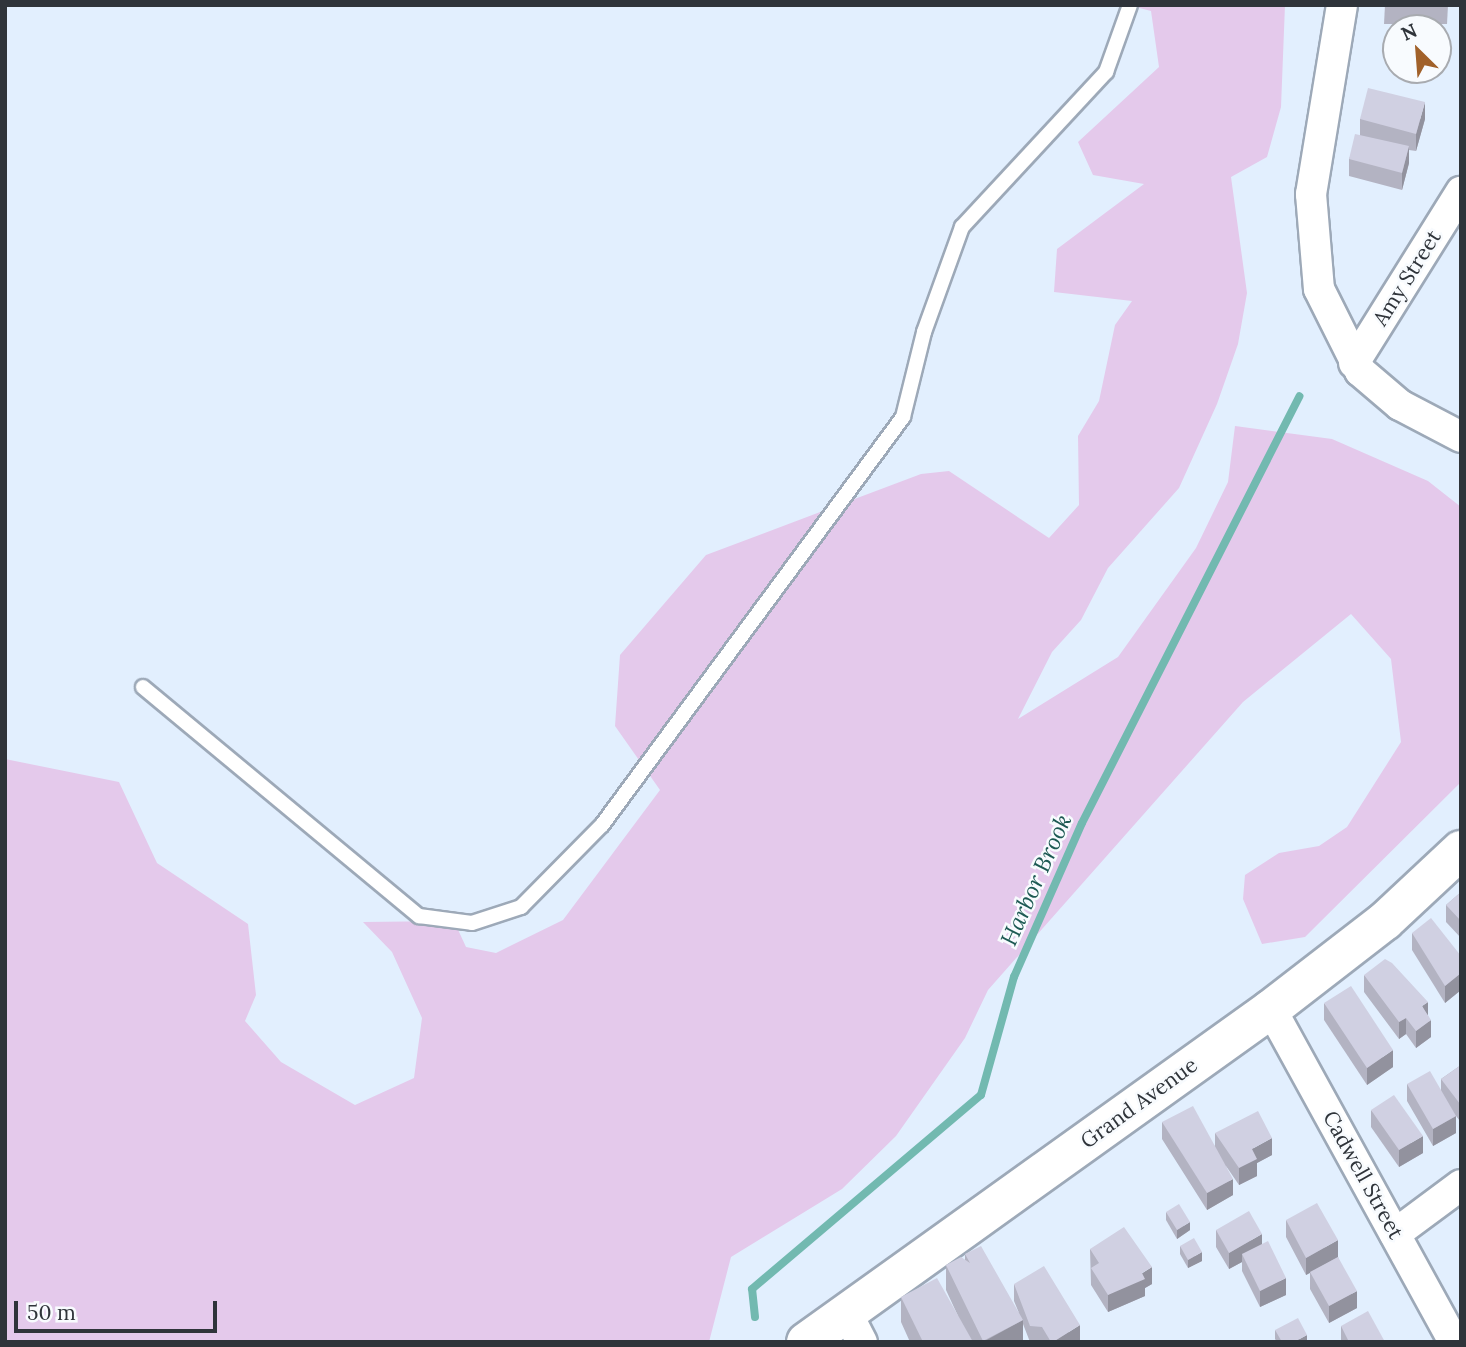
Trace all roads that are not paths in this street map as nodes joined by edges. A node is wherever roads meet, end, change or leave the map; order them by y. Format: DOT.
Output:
graph roads {
  1 [pos="1130,5"];
  2 [pos="1342,5"];
  3 [pos="1461,192"];
  4 [pos="1354,363"];
  5 [pos="1461,437"];
  6 [pos="143,687"];
  7 [pos="1461,850"];
  8 [pos="1271,1009"];
  9 [pos="1461,1185"];
  10 [pos="1395,1234"];
  11 [pos="854,1327"];
  12 [pos="806,1342"];
  13 [pos="1454,1342"];
  1 -- 6 [label="lane"];
  2 -- 4 [label="street"];
  3 -- 4 [label="street, Amy Street"];
  4 -- 5 [label="street"];
  7 -- 8 [label="street, Grand Avenue"];
  8 -- 10 [label="street, Cadwell Street"];
  8 -- 11 [label="street, Grand Avenue"];
  9 -- 10 [label="street"];
  10 -- 13 [label="street, Cadwell Street"];
  11 -- 12 [label="street, Grand Avenue"];
}
